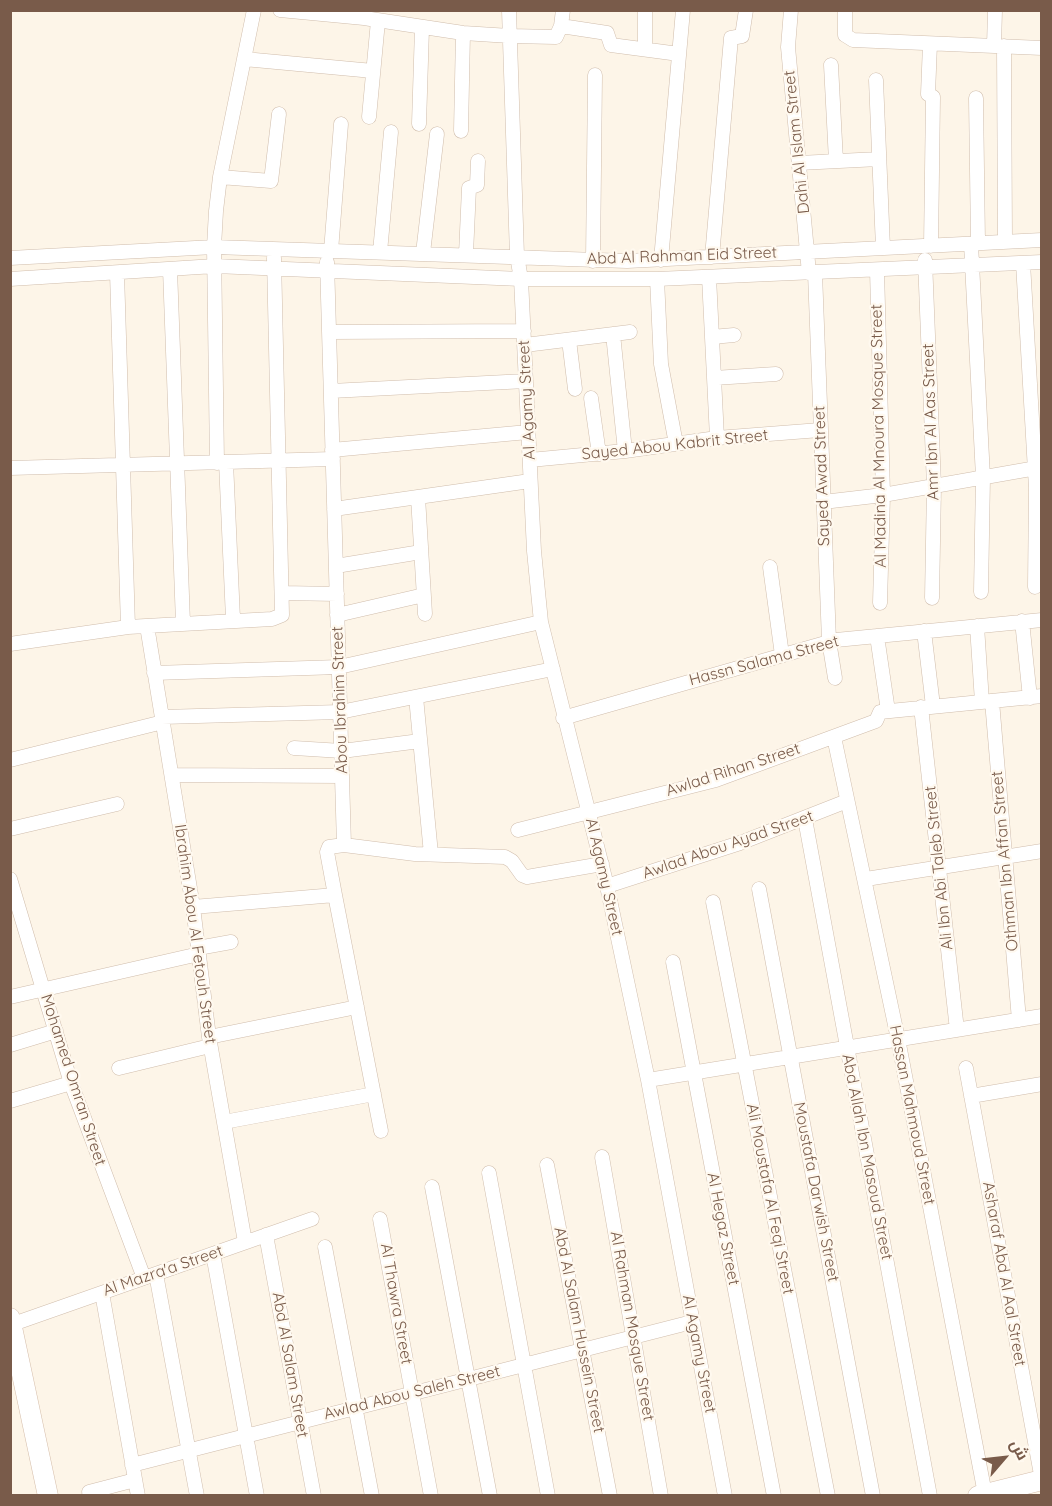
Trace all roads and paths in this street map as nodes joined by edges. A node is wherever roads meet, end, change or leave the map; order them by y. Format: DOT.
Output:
graph roads {
  1 [pos="254,10"];
  2 [pos="280,10"];
  3 [pos="508,10"];
  4 [pos="563,10"];
  5 [pos="645,10"];
  6 [pos="683,10"];
  7 [pos="746,10"];
  8 [pos="791,10"];
  9 [pos="845,10"];
  10 [pos="995,10"];
  11 [pos="312,12"];
  12 [pos="370,17"];
  13 [pos="561,26"];
  14 [pos="422,28"];
  15 [pos="463,33"];
  16 [pos="510,36"];
  17 [pos="930,44"];
  18 [pos="999,46"];
  19 [pos="1041,48"];
  20 [pos="645,50"];
  21 [pos="679,54"];
  22 [pos="244,60"];
  23 [pos="831,65"];
  24 [pos="373,71"];
  25 [pos="595,75"];
  26 [pos="876,81"];
  27 [pos="975,98"];
  28 [pos="279,114"];
  29 [pos="369,117"];
  30 [pos="341,124"];
  31 [pos="419,124"];
  32 [pos="461,131"];
  33 [pos="391,132"];
  34 [pos="437,134"];
  35 [pos="879,159"];
  36 [pos="478,161"];
  37 [pos="836,161"];
  38 [pos="799,164"];
  39 [pos="220,177"];
  40 [pos="1041,240"];
  41 [pos="1005,242"];
  42 [pos="974,243"];
  43 [pos="928,246"];
  44 [pos="214,248"];
  45 [pos="274,248"];
  46 [pos="884,248"];
  47 [pos="328,250"];
  48 [pos="380,252"];
  49 [pos="807,252"];
  50 [pos="423,253"];
  51 [pos="466,254"];
  52 [pos="517,256"];
  53 [pos="712,256"];
  54 [pos="10,258"];
  55 [pos="661,260"];
  56 [pos="592,261"];
  57 [pos="1041,261"];
  58 [pos="1023,263"];
  59 [pos="973,265"];
  60 [pos="215,266"];
  61 [pos="273,267"];
  62 [pos="925,267"];
  63 [pos="170,268"];
  64 [pos="327,269"];
  65 [pos="877,270"];
  66 [pos="117,273"];
  67 [pos="812,273"];
  68 [pos="709,277"];
  69 [pos="10,279"];
  70 [pos="521,279"];
  71 [pos="657,279"];
  72 [pos="329,332"];
  73 [pos="630,332"];
  74 [pos="613,334"];
  75 [pos="735,335"];
  76 [pos="712,337"];
  77 [pos="524,338"];
  78 [pos="569,340"];
  79 [pos="776,374"];
  80 [pos="714,378"];
  81 [pos="526,381"];
  82 [pos="575,389"];
  83 [pos="331,391"];
  84 [pos="591,398"];
  85 [pos="820,430"];
  86 [pos="528,432"];
  87 [pos="717,438"];
  88 [pos="676,444"];
  89 [pos="626,451"];
  90 [pos="332,454"];
  91 [pos="599,454"];
  92 [pos="279,460"];
  93 [pos="530,460"];
  94 [pos="222,462"];
  95 [pos="175,464"];
  96 [pos="121,465"];
  97 [pos="10,468"];
  98 [pos="1038,468"];
  99 [pos="983,477"];
  100 [pos="530,481"];
  101 [pos="934,486"];
  102 [pos="883,495"];
  103 [pos="418,497"];
  104 [pos="823,502"];
  105 [pos="334,509"];
  106 [pos="421,552"];
  107 [pos="336,566"];
  108 [pos="770,567"];
  109 [pos="1035,586"];
  110 [pos="981,592"];
  111 [pos="282,593"];
  112 [pos="337,594"];
  113 [pos="424,595"];
  114 [pos="932,598"];
  115 [pos="880,603"];
  116 [pos="425,614"];
  117 [pos="337,615"];
  118 [pos="233,620"];
  119 [pos="1041,620"];
  120 [pos="1022,621"];
  121 [pos="541,622"];
  122 [pos="183,623"];
  123 [pos="147,626"];
  124 [pos="977,626"];
  125 [pos="128,627"];
  126 [pos="924,631"];
  127 [pos="877,636"];
  128 [pos="830,641"];
  129 [pos="10,644"];
  130 [pos="782,655"];
  131 [pos="339,667"];
  132 [pos="553,669"];
  133 [pos="154,673"];
  134 [pos="836,678"];
  135 [pos="416,697"];
  136 [pos="1036,697"];
  137 [pos="987,701"];
  138 [pos="927,706"];
  139 [pos="888,711"];
  140 [pos="340,712"];
  141 [pos="563,718"];
  142 [pos="163,719"];
  143 [pos="834,737"];
  144 [pos="420,741"];
  145 [pos="294,748"];
  146 [pos="342,751"];
  147 [pos="10,760"];
  148 [pos="172,775"];
  149 [pos="342,776"];
  150 [pos="847,801"];
  151 [pos="117,804"];
  152 [pos="588,813"];
  153 [pos="805,819"];
  154 [pos="10,829"];
  155 [pos="518,830"];
  156 [pos="344,845"];
  157 [pos="1041,851"];
  158 [pos="431,854"];
  159 [pos="1005,857"];
  160 [pos="602,864"];
  161 [pos="939,868"];
  162 [pos="10,879"];
  163 [pos="866,879"];
  164 [pos="607,886"];
  165 [pos="759,889"];
  166 [pos="335,895"];
  167 [pos="713,902"];
  168 [pos="193,907"];
  169 [pos="231,942"];
  170 [pos="199,951"];
  171 [pos="673,962"];
  172 [pos="43,988"];
  173 [pos="10,997"];
  174 [pos="357,1007"];
  175 [pos="1041,1016"];
  176 [pos="1019,1020"];
  177 [pos="957,1030"];
  178 [pos="56,1031"];
  179 [pos="898,1040"];
  180 [pos="209,1041"];
  181 [pos="10,1045"];
  182 [pos="847,1048"];
  183 [pos="791,1057"];
  184 [pos="744,1064"];
  185 [pos="119,1068"];
  186 [pos="966,1068"];
  187 [pos="693,1073"];
  188 [pos="648,1080"];
  189 [pos="71,1083"];
  190 [pos="1041,1084"];
  191 [pos="374,1094"];
  192 [pos="971,1096"];
  193 [pos="10,1101"];
  194 [pos="224,1122"];
  195 [pos="381,1131"];
  196 [pos="602,1157"];
  197 [pos="547,1165"];
  198 [pos="489,1173"];
  199 [pos="432,1187"];
  200 [pos="312,1219"];
  201 [pos="380,1219"];
  202 [pos="266,1235"];
  203 [pos="245,1242"];
  204 [pos="324,1247"];
  205 [pos="213,1254"];
  206 [pos="150,1276"];
  207 [pos="102,1293"];
  208 [pos="12,1321"];
  209 [pos="692,1322"];
  210 [pos="634,1336"];
  211 [pos="582,1350"];
  212 [pos="524,1365"];
  213 [pos="468,1379"];
  214 [pos="412,1393"];
  215 [pos="356,1407"];
  216 [pos="300,1422"];
  217 [pos="246,1436"];
  218 [pos="188,1451"];
  219 [pos="132,1465"];
  220 [pos="135,1480"];
  221 [pos="1041,1480"];
  222 [pos="1041,1491"];
  223 [pos="88,1492"];
  224 [pos="981,1495"];
  225 [pos="1021,1495"];
  226 [pos="48,1496"];
  227 [pos="138,1496"];
  228 [pos="197,1496"];
  229 [pos="257,1496"];
  230 [pos="314,1496"];
  231 [pos="372,1496"];
  232 [pos="432,1496"];
  233 [pos="490,1496"];
  234 [pos="548,1496"];
  235 [pos="610,1496"];
  236 [pos="662,1496"];
  237 [pos="725,1496"];
  238 [pos="774,1496"];
  239 [pos="828,1496"];
  240 [pos="873,1496"];
  241 [pos="930,1496"];
  1 -- 22 [label="street"];
  2 -- 11 [label="street"];
  3 -- 16 [label="street, Al Agamy Street"];
  4 -- 13 [label="street"];
  5 -- 20 [label="street"];
  6 -- 21 [label="street"];
  7 -- 53 [label="street"];
  8 -- 38 [label="street, Dahi Al Islam Street"];
  9 -- 17 [label="street"];
  10 -- 18 [label="street"];
  11 -- 12 [label="street"];
  12 -- 14 [label="street"];
  12 -- 24 [label="street"];
  13 -- 16 [label="street"];
  13 -- 20 [label="street"];
  14 -- 15 [label="street"];
  14 -- 31 [label="street"];
  15 -- 16 [label="street"];
  15 -- 32 [label="street"];
  16 -- 52 [label="street, Al Agamy Street"];
  17 -- 18 [label="street"];
  17 -- 43 [label="street, Amr Ibn Al Aas Street"];
  18 -- 19 [label="street"];
  18 -- 41 [label="street"];
  20 -- 21 [label="street"];
  21 -- 55 [label="street"];
  22 -- 24 [label="street"];
  22 -- 39 [label="street"];
  23 -- 37 [label="street"];
  24 -- 29 [label="street"];
  25 -- 56 [label="street"];
  26 -- 35 [label="street"];
  27 -- 42 [label="street"];
  28 -- 39 [label="street"];
  30 -- 47 [label="street, Abou Ibrahim Street"];
  33 -- 48 [label="street"];
  34 -- 50 [label="street"];
  35 -- 37 [label="street"];
  35 -- 46 [label="street"];
  36 -- 51 [label="street"];
  37 -- 38 [label="street"];
  38 -- 49 [label="street, Dahi Al Islam Street"];
  39 -- 44 [label="street"];
  40 -- 41 [label="street, Abd Al Rahman Eid Street"];
  41 -- 42 [label="street, Abd Al Rahman Eid Street"];
  42 -- 43 [label="street, Abd Al Rahman Eid Street"];
  42 -- 59 [label="street"];
  43 -- 46 [label="street, Abd Al Rahman Eid Street"];
  43 -- 62 [label="street, Amr Ibn Al Aas Street"];
  44 -- 45 [label="street, Abd Al Rahman Eid Street"];
  44 -- 54 [label="street, Abd Al Rahman Eid Street"];
  44 -- 60 [label="street"];
  45 -- 47 [label="street, Abd Al Rahman Eid Street"];
  45 -- 61 [label="street"];
  46 -- 49 [label="street, Abd Al Rahman Eid Street"];
  47 -- 48 [label="street, Abd Al Rahman Eid Street"];
  47 -- 64 [label="street, Abou Ibrahim Street"];
  48 -- 50 [label="street, Abd Al Rahman Eid Street"];
  49 -- 53 [label="street, Abd Al Rahman Eid Street"];
  49 -- 67 [label="street, Dahi Al Islam Street"];
  50 -- 51 [label="street, Abd Al Rahman Eid Street"];
  51 -- 52 [label="street, Abd Al Rahman Eid Street"];
  52 -- 56 [label="street, Abd Al Rahman Eid Street"];
  52 -- 70 [label="street, Al Agamy Street"];
  53 -- 55 [label="street, Abd Al Rahman Eid Street"];
  55 -- 56 [label="street, Abd Al Rahman Eid Street"];
  57 -- 58 [label="street, Abd Al Rahman Eid Street"];
  58 -- 59 [label="street, Abd Al Rahman Eid Street"];
  58 -- 98 [label="street"];
  59 -- 62 [label="street, Abd Al Rahman Eid Street"];
  59 -- 99 [label="street"];
  60 -- 61 [label="street, Abd Al Rahman Eid Street"];
  60 -- 63 [label="street, Abd Al Rahman Eid Street"];
  60 -- 94 [label="street"];
  61 -- 64 [label="street, Abd Al Rahman Eid Street"];
  61 -- 92 [label="street"];
  62 -- 65 [label="street, Abd Al Rahman Eid Street"];
  62 -- 101 [label="street, Amr Ibn Al Aas Street"];
  63 -- 66 [label="street, Abd Al Rahman Eid Street"];
  63 -- 95 [label="street"];
  64 -- 70 [label="street, Abd Al Rahman Eid Street"];
  64 -- 72 [label="street, Abou Ibrahim Street"];
  65 -- 67 [label="street, Abd Al Rahman Eid Street"];
  65 -- 102 [label="street, Al Madina Al Mnoura Mosque Street"];
  66 -- 69 [label="street, Abd Al Rahman Eid Street"];
  66 -- 96 [label="street"];
  67 -- 68 [label="street, Abd Al Rahman Eid Street"];
  67 -- 85 [label="street, Sayed Awad Street"];
  68 -- 71 [label="street, Abd Al Rahman Eid Street"];
  68 -- 76 [label="street"];
  70 -- 71 [label="street, Abd Al Rahman Eid Street"];
  70 -- 77 [label="street, Al Agamy Street"];
  71 -- 88 [label="street"];
  72 -- 77 [label="street"];
  72 -- 83 [label="street, Abou Ibrahim Street"];
  73 -- 74 [label="street"];
  74 -- 78 [label="street"];
  74 -- 89 [label="street"];
  75 -- 76 [label="street"];
  76 -- 80 [label="street"];
  77 -- 78 [label="street"];
  77 -- 81 [label="street, Al Agamy Street"];
  78 -- 82 [label="street"];
  79 -- 80 [label="street"];
  80 -- 87 [label="street"];
  81 -- 83 [label="street"];
  81 -- 86 [label="street, Al Agamy Street"];
  83 -- 90 [label="street, Abou Ibrahim Street"];
  84 -- 91 [label="street"];
  85 -- 87 [label="street, Sayed Abou Kabrit Street"];
  85 -- 104 [label="street, Sayed Awad Street"];
  86 -- 90 [label="street"];
  86 -- 93 [label="street, Al Agamy Street"];
  87 -- 88 [label="street, Sayed Abou Kabrit Street"];
  88 -- 89 [label="street, Sayed Abou Kabrit Street"];
  89 -- 91 [label="street, Sayed Abou Kabrit Street"];
  90 -- 92 [label="street"];
  90 -- 105 [label="street, Abou Ibrahim Street"];
  91 -- 93 [label="street, Sayed Abou Kabrit Street"];
  92 -- 94 [label="street"];
  92 -- 111 [label="street"];
  93 -- 100 [label="street, Al Agamy Street"];
  94 -- 95 [label="street"];
  94 -- 118 [label="street"];
  95 -- 96 [label="street"];
  95 -- 122 [label="street"];
  96 -- 97 [label="street"];
  96 -- 125 [label="street"];
  98 -- 99 [label="street"];
  98 -- 109 [label="street"];
  99 -- 101 [label="street"];
  99 -- 110 [label="street"];
  100 -- 103 [label="street"];
  100 -- 121 [label="street, Al Agamy Street"];
  101 -- 102 [label="street"];
  101 -- 114 [label="street, Amr Ibn Al Aas Street"];
  102 -- 104 [label="street"];
  102 -- 115 [label="street, Al Madina Al Mnoura Mosque Street"];
  103 -- 105 [label="street"];
  103 -- 106 [label="street"];
  104 -- 128 [label="street, Sayed Awad Street"];
  105 -- 107 [label="street, Abou Ibrahim Street"];
  106 -- 107 [label="street"];
  106 -- 113 [label="street"];
  107 -- 112 [label="street, Abou Ibrahim Street"];
  108 -- 130 [label="street"];
  111 -- 112 [label="street"];
  111 -- 118 [label="street"];
  112 -- 117 [label="street, Abou Ibrahim Street"];
  113 -- 116 [label="street"];
  113 -- 117 [label="street"];
  117 -- 131 [label="street, Abou Ibrahim Street"];
  118 -- 122 [label="street"];
  119 -- 120 [label="street, Hassn Salama Street"];
  120 -- 124 [label="street, Hassn Salama Street"];
  120 -- 136 [label="street"];
  121 -- 131 [label="street"];
  121 -- 132 [label="street, Al Agamy Street"];
  122 -- 123 [label="street"];
  123 -- 125 [label="street"];
  123 -- 133 [label="street, Ibrahim Abou Al Fetouh Street"];
  124 -- 126 [label="street, Hassn Salama Street"];
  124 -- 137 [label="street"];
  125 -- 129 [label="street"];
  126 -- 127 [label="street, Hassn Salama Street"];
  126 -- 138 [label="street, Ali Ibn Abi Taleb Street"];
  127 -- 128 [label="street, Hassn Salama Street"];
  127 -- 139 [label="street"];
  128 -- 130 [label="street, Hassn Salama Street"];
  128 -- 134 [label="street, Sayed Awad Street"];
  130 -- 141 [label="street, Hassn Salama Street"];
  131 -- 133 [label="street"];
  131 -- 140 [label="street, Abou Ibrahim Street"];
  132 -- 135 [label="street"];
  132 -- 141 [label="street, Al Agamy Street"];
  133 -- 142 [label="street, Ibrahim Abou Al Fetouh Street"];
  135 -- 140 [label="street"];
  135 -- 144 [label="street"];
  136 -- 137 [label="street"];
  137 -- 138 [label="street"];
  137 -- 159 [label="street, Othman Ibn Affan Street"];
  138 -- 139 [label="street"];
  138 -- 161 [label="street, Ali Ibn Abi Taleb Street"];
  139 -- 143 [label="street, Awlad Rihan Street"];
  140 -- 142 [label="street"];
  140 -- 146 [label="street, Abou Ibrahim Street"];
  141 -- 152 [label="street, Al Agamy Street"];
  142 -- 147 [label="street"];
  142 -- 148 [label="street, Ibrahim Abou Al Fetouh Street"];
  143 -- 150 [label="street, Hassan Mahmoud Street"];
  143 -- 152 [label="street, Awlad Rihan Street"];
  144 -- 146 [label="street"];
  144 -- 158 [label="street"];
  145 -- 146 [label="street"];
  146 -- 149 [label="street, Abou Ibrahim Street"];
  148 -- 149 [label="street"];
  148 -- 168 [label="street, Ibrahim Abou Al Fetouh Street"];
  149 -- 156 [label="street, Abou Ibrahim Street"];
  150 -- 153 [label="street, Awlad Abou Ayad Street"];
  150 -- 163 [label="street, Hassan Mahmoud Street"];
  151 -- 154 [label="street"];
  152 -- 155 [label="street, Awlad Rihan Street"];
  152 -- 160 [label="street, Al Agamy Street"];
  153 -- 164 [label="street, Awlad Abou Ayad Street"];
  153 -- 182 [label="street, Abd Allah Ibn Masoud Street"];
  156 -- 158 [label="street"];
  156 -- 166 [label="street"];
  157 -- 159 [label="street"];
  158 -- 160 [label="street"];
  159 -- 161 [label="street"];
  159 -- 176 [label="street, Othman Ibn Affan Street"];
  160 -- 164 [label="street, Al Agamy Street"];
  161 -- 163 [label="street"];
  161 -- 177 [label="street, Ali Ibn Abi Taleb Street"];
  162 -- 172 [label="street, Mohamed Omran Street"];
  163 -- 179 [label="street, Hassan Mahmoud Street"];
  164 -- 188 [label="street, Al Agamy Street"];
  165 -- 183 [label="street, Moustafa Darwish Street"];
  166 -- 168 [label="street"];
  166 -- 174 [label="street"];
  167 -- 184 [label="street, Ali Moustafa Al Feqi Street"];
  168 -- 170 [label="street, Ibrahim Abou Al Fetouh Street"];
  169 -- 170 [label="street"];
  170 -- 172 [label="street"];
  170 -- 180 [label="street, Ibrahim Abou Al Fetouh Street"];
  171 -- 187 [label="street, Al Hegaz Street"];
  172 -- 173 [label="street"];
  172 -- 178 [label="street, Mohamed Omran Street"];
  174 -- 180 [label="street"];
  174 -- 191 [label="street"];
  175 -- 176 [label="street"];
  176 -- 177 [label="street"];
  177 -- 179 [label="street"];
  178 -- 181 [label="street"];
  178 -- 189 [label="street, Mohamed Omran Street"];
  179 -- 182 [label="street"];
  179 -- 224 [label="street, Hassan Mahmoud Street"];
  180 -- 185 [label="street"];
  180 -- 194 [label="street, Ibrahim Abou Al Fetouh Street"];
  182 -- 183 [label="street"];
  182 -- 241 [label="street, Abd Allah Ibn Masoud Street"];
  183 -- 184 [label="street"];
  183 -- 240 [label="street, Moustafa Darwish Street"];
  184 -- 187 [label="street"];
  184 -- 239 [label="street, Ali Moustafa Al Feqi Street"];
  186 -- 192 [label="street, Asharaf Abd Al Aal Street"];
  187 -- 188 [label="street"];
  187 -- 238 [label="street, Al Hegaz Street"];
  188 -- 209 [label="street, Al Agamy Street"];
  189 -- 193 [label="street"];
  189 -- 206 [label="street, Mohamed Omran Street"];
  190 -- 192 [label="street"];
  191 -- 194 [label="street"];
  191 -- 195 [label="street"];
  192 -- 221 [label="street, Asharaf Abd Al Aal Street"];
  194 -- 203 [label="street, Ibrahim Abou Al Fetouh Street"];
  196 -- 210 [label="street, Al Rahman Mosque Street"];
  197 -- 211 [label="street, Abd Al Salam Hussein Street"];
  198 -- 212 [label="street"];
  199 -- 213 [label="street"];
  200 -- 202 [label="street, Al Mazra'a Street"];
  201 -- 214 [label="street, Al Thawra Street"];
  202 -- 203 [label="street, Al Mazra'a Street"];
  202 -- 216 [label="street, Abd Al Salam Street"];
  203 -- 205 [label="street, Al Mazra'a Street"];
  204 -- 215 [label="street"];
  205 -- 206 [label="street, Al Mazra'a Street"];
  205 -- 217 [label="street"];
  206 -- 207 [label="street, Al Mazra'a Street"];
  206 -- 218 [label="street, Mohamed Omran Street"];
  207 -- 208 [label="street, Al Mazra'a Street"];
  207 -- 219 [label="street"];
  208 -- 226 [label="street"];
  209 -- 210 [label="street, Awlad Abou Saleh Street"];
  209 -- 237 [label="street, Al Agamy Street"];
  210 -- 211 [label="street, Awlad Abou Saleh Street"];
  210 -- 236 [label="street, Al Rahman Mosque Street"];
  211 -- 212 [label="street, Awlad Abou Saleh Street"];
  211 -- 235 [label="street, Abd Al Salam Hussein Street"];
  212 -- 213 [label="street, Awlad Abou Saleh Street"];
  212 -- 234 [label="street"];
  213 -- 214 [label="street, Awlad Abou Saleh Street"];
  213 -- 233 [label="street"];
  214 -- 215 [label="street, Awlad Abou Saleh Street"];
  214 -- 232 [label="street, Al Thawra Street"];
  215 -- 216 [label="street, Awlad Abou Saleh Street"];
  215 -- 231 [label="street"];
  216 -- 217 [label="street, Awlad Abou Saleh Street"];
  216 -- 230 [label="street, Abd Al Salam Street"];
  217 -- 218 [label="street, Awlad Abou Saleh Street"];
  217 -- 229 [label="street"];
  218 -- 219 [label="street, Awlad Abou Saleh Street"];
  218 -- 228 [label="street, Mohamed Omran Street"];
  219 -- 220 [label="street"];
  220 -- 223 [label="street"];
  220 -- 227 [label="street"];
  221 -- 224 [label="street"];
  222 -- 225 [label="street"];
}
